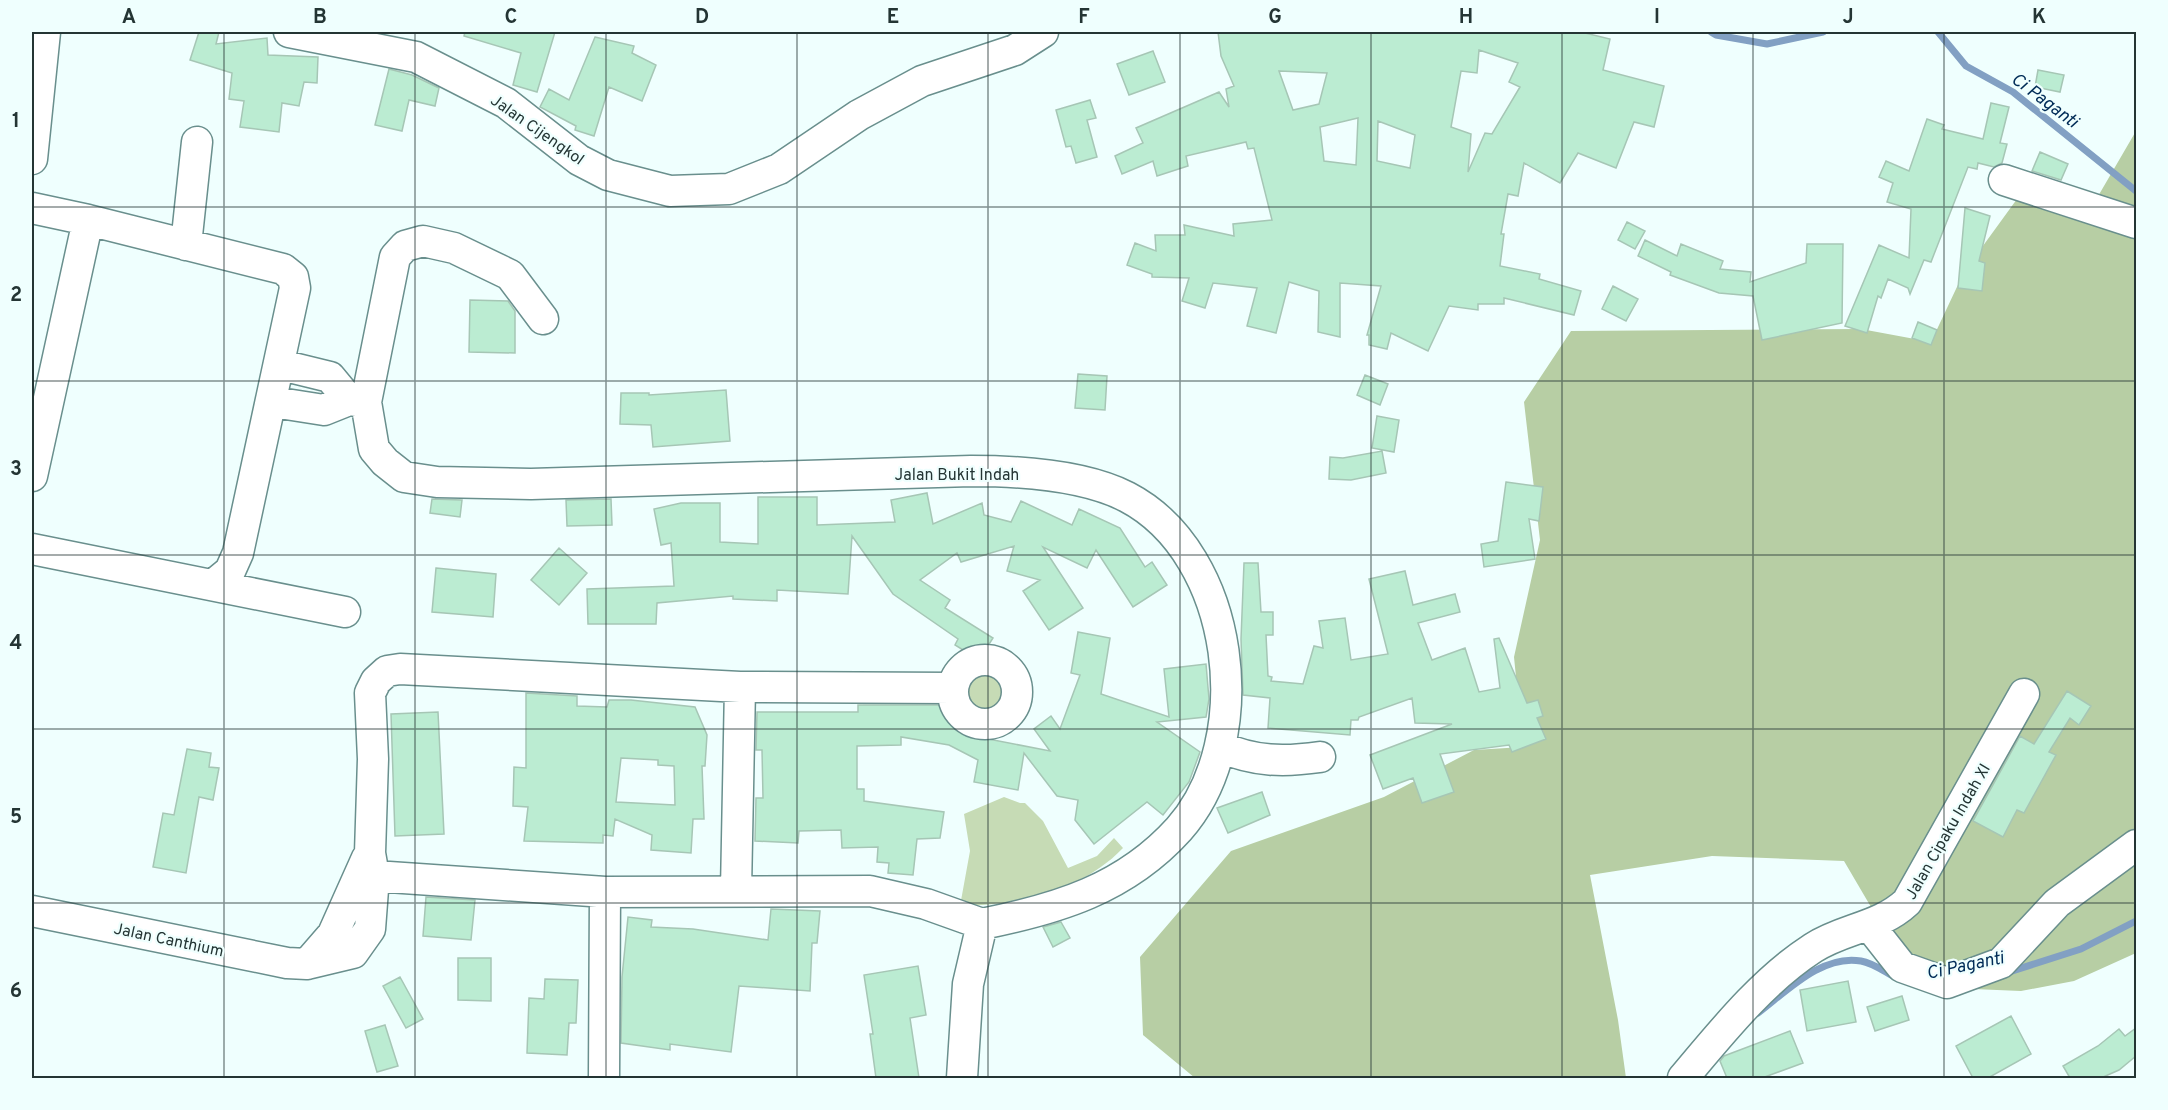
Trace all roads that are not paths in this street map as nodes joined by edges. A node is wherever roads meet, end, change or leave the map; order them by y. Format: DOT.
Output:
graph roads {
  1 [pos="45,32"];
  2 [pos="289,32"];
  3 [pos="1043,32"];
  4 [pos="197,142"];
  5 [pos="32,159"];
  6 [pos="2004,180"];
  7 [pos="32,208"];
  8 [pos="88,220"];
  9 [pos="2136,223"];
  10 [pos="186,245"];
  11 [pos="543,320"];
  12 [pos="281,365"];
  13 [pos="358,401"];
  14 [pos="273,402"];
  15 [pos="32,476"];
  16 [pos="32,549"];
  17 [pos="213,585"];
  18 [pos="345,612"];
  19 [pos="740,687"];
  20 [pos="953,688"];
  21 [pos="2024,694"];
  22 [pos="1221,747"];
  23 [pos="1320,757"];
  24 [pos="2136,845"];
  25 [pos="368,868"];
  26 [pos="736,890"];
  27 [pos="605,892"];
  28 [pos="32,911"];
  29 [pos="982,924"];
  30 [pos="1869,925"];
  31 [pos="604,1078"];
  32 [pos="962,1078"];
  33 [pos="1683,1078"];
  1 -- 5 [label="street"];
  2 -- 3 [label="street, Jalan Cijengkol"];
  4 -- 10 [label="street"];
  6 -- 9 [label="street"];
  7 -- 8 [label="street"];
  8 -- 10 [label="street"];
  8 -- 15 [label="street"];
  10 -- 12 [label="street"];
  11 -- 13 [label="street"];
  12 -- 13 [label="street"];
  12 -- 14 [label="street"];
  13 -- 14 [label="street"];
  13 -- 22 [label="street, Jalan Bukit Indah"];
  14 -- 17 [label="street"];
  16 -- 17 [label="street"];
  17 -- 18 [label="street"];
  19 -- 20 [label="street, Jalan Canthium"];
  19 -- 25 [label="street, Jalan Canthium"];
  19 -- 26 [label="street"];
  21 -- 30 [label="street, Jalan Cipaku Indah XI"];
  22 -- 23 [label="street"];
  22 -- 29 [label="street, Jalan Bukit Indah"];
  24 -- 30 [label="street"];
  25 -- 27 [label="street"];
  25 -- 28 [label="street, Jalan Canthium"];
  26 -- 27 [label="street"];
  26 -- 29 [label="street"];
  27 -- 31 [label="street"];
  29 -- 32 [label="street"];
  30 -- 33 [label="street, Jalan Cipaku Indah XI"];
}
